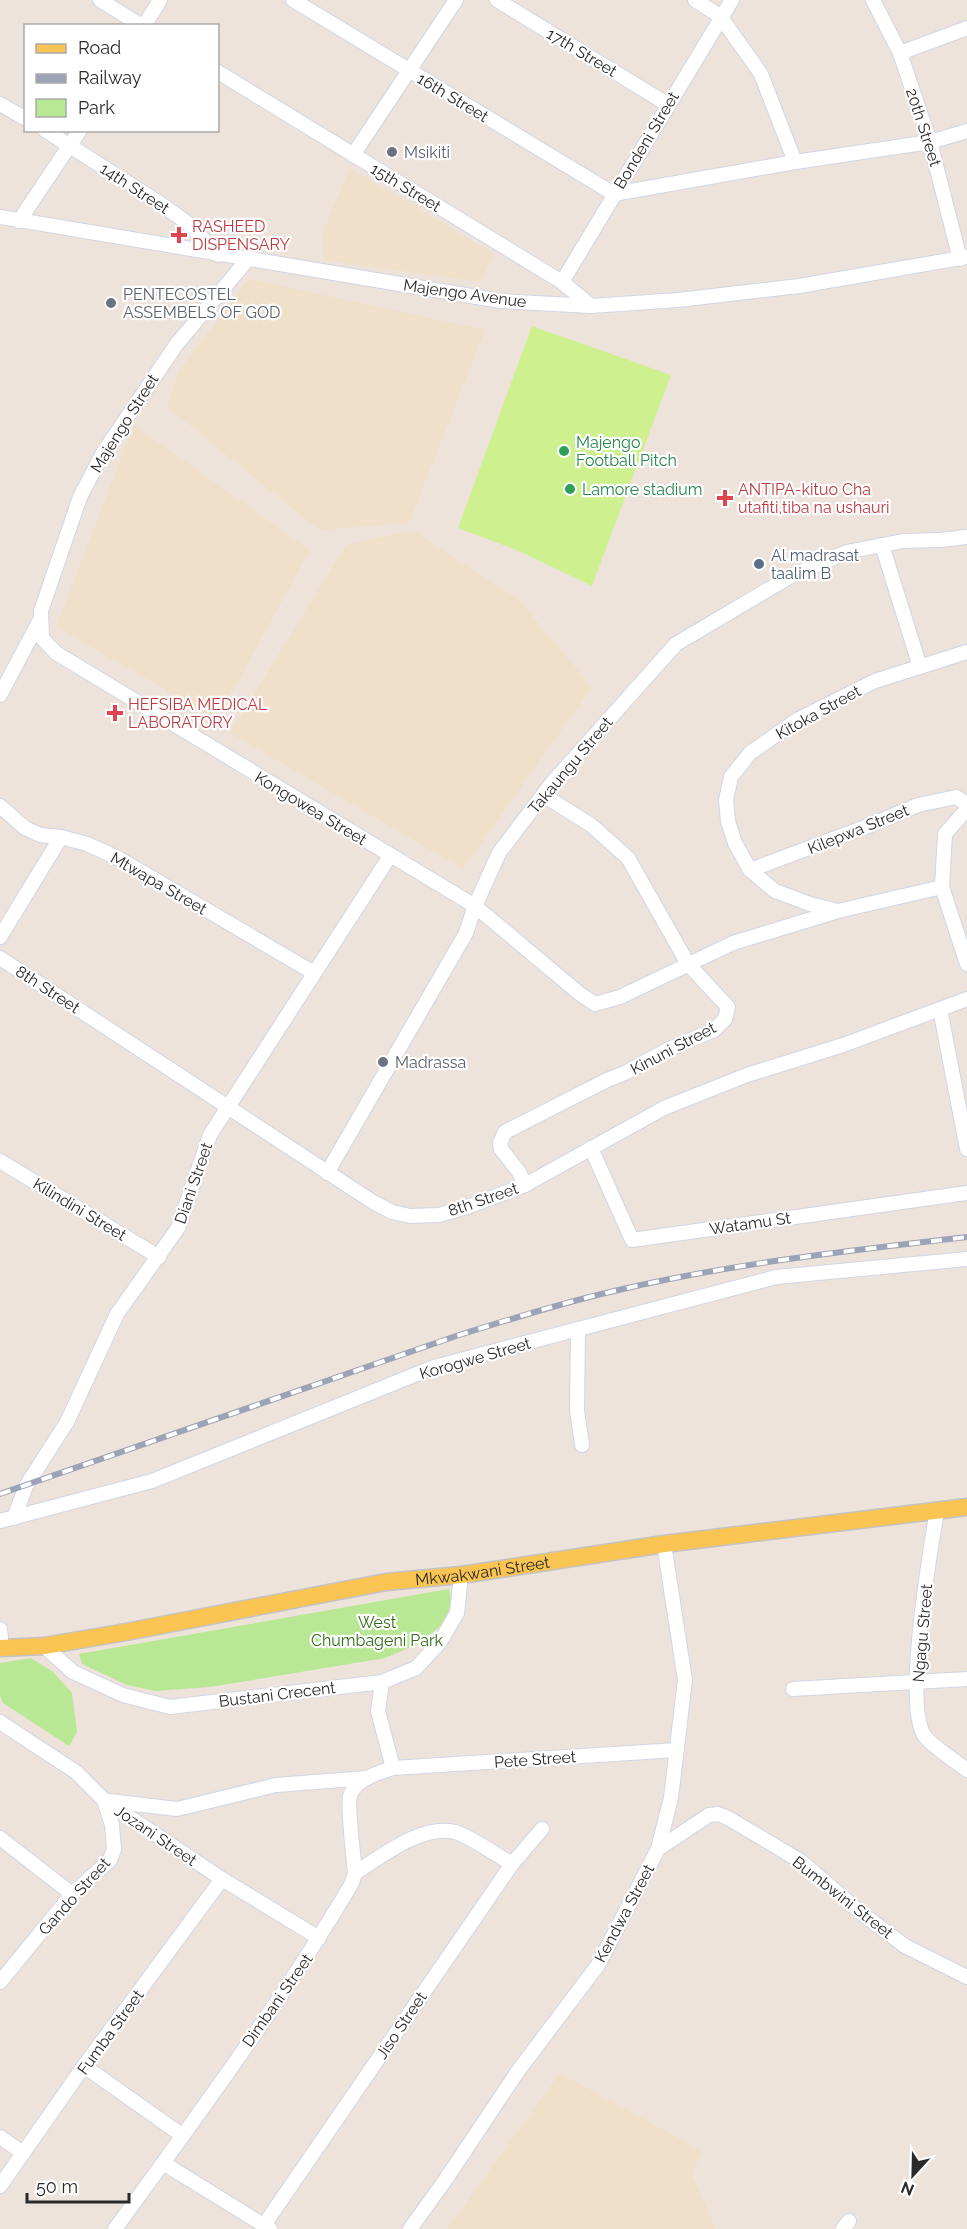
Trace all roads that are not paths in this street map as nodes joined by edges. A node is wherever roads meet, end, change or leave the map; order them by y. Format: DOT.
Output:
graph roads {
  1 [pos="100,0"];
  2 [pos="160,0"];
  3 [pos="293,0"];
  4 [pos="456,0"];
  5 [pos="497,0"];
  6 [pos="695,0"];
  7 [pos="732,0"];
  8 [pos="873,0"];
  9 [pos="720,16"];
  10 [pos="140,24"];
  11 [pos="144,24"];
  12 [pos="967,28"];
  13 [pos="900,53"];
  14 [pos="410,71"];
  15 [pos="219,73"];
  16 [pos="0,104"];
  17 [pos="667,104"];
  18 [pos="24,118"];
  19 [pos="967,131"];
  20 [pos="48,132"];
  21 [pos="79,132"];
  22 [pos="930,142"];
  23 [pos="70,146"];
  24 [pos="353,155"];
  25 [pos="795,162"];
  26 [pos="614,194"];
  27 [pos="0,217"];
  28 [pos="19,221"];
  29 [pos="218,255"];
  30 [pos="964,258"];
  31 [pos="248,259"];
  32 [pos="562,282"];
  33 [pos="591,306"];
  34 [pos="967,537"];
  35 [pos="882,545"];
  36 [pos="41,614"];
  37 [pos="967,652"];
  38 [pos="920,667"];
  39 [pos="0,695"];
  40 [pos="543,795"];
  41 [pos="967,804"];
  42 [pos="0,806"];
  43 [pos="967,809"];
  44 [pos="61,837"];
  45 [pos="390,856"];
  46 [pos="750,870"];
  47 [pos="942,887"];
  48 [pos="475,906"];
  49 [pos="838,911"];
  50 [pos="0,937"];
  51 [pos="0,958"];
  52 [pos="688,964"];
  53 [pos="967,964"];
  54 [pos="314,973"];
  55 [pos="967,999"];
  56 [pos="940,1009"];
  57 [pos="227,1107"];
  58 [pos="591,1148"];
  59 [pos="967,1149"];
  60 [pos="0,1161"];
  61 [pos="327,1173"];
  62 [pos="525,1185"];
  63 [pos="967,1193"];
  64 [pos="159,1257"];
  65 [pos="967,1259"];
  66 [pos="578,1329"];
  67 [pos="582,1445"];
  68 [pos="967,1507"];
  69 [pos="936,1510"];
  70 [pos="14,1518"];
  71 [pos="0,1521"];
  72 [pos="664,1544"];
  73 [pos="461,1575"];
  74 [pos="0,1629"];
  75 [pos="44,1646"];
  76 [pos="1,1648"];
  77 [pos="967,1679"];
  78 [pos="382,1682"];
  79 [pos="916,1682"];
  80 [pos="793,1689"];
  81 [pos="0,1722"];
  82 [pos="677,1750"];
  83 [pos="393,1768"];
  84 [pos="967,1770"];
  85 [pos="368,1778"];
  86 [pos="104,1800"];
  87 [pos="542,1829"];
  88 [pos="0,1838"];
  89 [pos="658,1849"];
  90 [pos="512,1864"];
  91 [pos="355,1874"];
  92 [pos="222,1879"];
  93 [pos="72,1894"];
  94 [pos="320,1938"];
  95 [pos="967,1977"];
  96 [pos="1,1979"];
  97 [pos="84,2066"];
  98 [pos="183,2136"];
  99 [pos="0,2137"];
  100 [pos="23,2153"];
  101 [pos="163,2163"];
  102 [pos="0,2186"];
  103 [pos="267,2227"];
  104 [pos="116,2229"];
  105 [pos="410,2229"];
  1 -- 10 [label="street"];
  2 -- 11 [label="street"];
  3 -- 14 [label="street, 16th Street"];
  4 -- 14 [label="street"];
  5 -- 17 [label="street, 17th Street"];
  6 -- 9 [label="street"];
  7 -- 9 [label="street, Bondeni Street"];
  8 -- 13 [label="street, 20th Street"];
  9 -- 17 [label="street, Bondeni Street"];
  9 -- 25 [label="street"];
  12 -- 13 [label="street"];
  13 -- 22 [label="street, 20th Street"];
  14 -- 24 [label="street"];
  14 -- 26 [label="street, 16th Street"];
  15 -- 24 [label="street, 15th Street"];
  16 -- 18 [label="street"];
  17 -- 26 [label="street, Bondeni Street"];
  19 -- 22 [label="street"];
  20 -- 23 [label="street, 14th Street"];
  21 -- 23 [label="street"];
  22 -- 25 [label="street"];
  22 -- 30 [label="street, 20th Street"];
  23 -- 28 [label="street"];
  23 -- 29 [label="street, 14th Street"];
  24 -- 32 [label="street, 15th Street"];
  25 -- 26 [label="street"];
  26 -- 32 [label="street, Bondeni Street"];
  27 -- 28 [label="street, Majengo Avenue"];
  28 -- 29 [label="street, Majengo Avenue"];
  29 -- 31 [label="street, Majengo Avenue"];
  30 -- 33 [label="street, Majengo Avenue"];
  31 -- 33 [label="street, Majengo Avenue"];
  31 -- 36 [label="street, Majengo Street"];
  32 -- 33 [label="street, 15th Street"];
  34 -- 35 [label="street, Takaungu Street"];
  35 -- 38 [label="street"];
  35 -- 40 [label="street, Takaungu Street"];
  36 -- 39 [label="street, Majengo Street"];
  36 -- 45 [label="street, Kongowea Street"];
  37 -- 38 [label="street, Kitoka Street"];
  38 -- 46 [label="street, Kitoka Street"];
  40 -- 48 [label="street, Takaungu Street"];
  40 -- 52 [label="street, Kinuni Street"];
  41 -- 46 [label="street, Kilepwa Street"];
  42 -- 44 [label="street, Mtwapa Street"];
  43 -- 47 [label="street"];
  44 -- 50 [label="street"];
  44 -- 54 [label="street, Mtwapa Street"];
  45 -- 48 [label="street, Kongowea Street"];
  45 -- 54 [label="street, Diani Street"];
  46 -- 49 [label="street, Kitoka Street"];
  47 -- 49 [label="street, Kitoka Street"];
  47 -- 53 [label="street"];
  48 -- 52 [label="street, Kongowea Street"];
  48 -- 61 [label="street, Takaungu Street"];
  49 -- 52 [label="street"];
  51 -- 57 [label="street, 8th Street"];
  52 -- 62 [label="street, Kinuni Street"];
  54 -- 57 [label="street, Diani Street"];
  55 -- 56 [label="street, 8th Street"];
  56 -- 58 [label="street, 8th Street"];
  56 -- 59 [label="street"];
  57 -- 61 [label="street, 8th Street"];
  57 -- 64 [label="street, Diani Street"];
  58 -- 62 [label="street, 8th Street"];
  58 -- 63 [label="street, Watamu St"];
  60 -- 64 [label="street, Kilindini Street"];
  61 -- 62 [label="street, 8th Street"];
  64 -- 70 [label="street, Diani Street"];
  65 -- 66 [label="street, Korogwe Street"];
  66 -- 67 [label="street"];
  66 -- 70 [label="street, Korogwe Street"];
  68 -- 69 [label="main road, Mkwakwani Street"];
  69 -- 72 [label="main road, Mkwakwani Street"];
  69 -- 79 [label="street, Ngagu Street"];
  70 -- 71 [label="street, Korogwe Street"];
  72 -- 73 [label="main road, Mkwakwani Street"];
  72 -- 82 [label="street, Kendwa Street"];
  73 -- 75 [label="main road, Mkwakwani Street"];
  73 -- 78 [label="street, Bustani Crecent"];
  74 -- 76 [label="street"];
  75 -- 76 [label="main road, Mkwakwani Street"];
  75 -- 78 [label="street, Bustani Crecent"];
  77 -- 79 [label="street"];
  78 -- 83 [label="street"];
  79 -- 80 [label="street"];
  79 -- 84 [label="street, Ngagu Street"];
  81 -- 86 [label="street, Jozani Street"];
  82 -- 83 [label="street, Pete Street"];
  82 -- 89 [label="street, Kendwa Street"];
  83 -- 85 [label="street"];
  85 -- 86 [label="street"];
  85 -- 91 [label="street"];
  86 -- 92 [label="street, Jozani Street"];
  86 -- 93 [label="street, Gando Street"];
  87 -- 90 [label="street, Jiso Street"];
  88 -- 93 [label="street"];
  89 -- 95 [label="street, Bumbwini Street"];
  89 -- 105 [label="street, Kendwa Street"];
  90 -- 91 [label="street"];
  90 -- 103 [label="street, Jiso Street"];
  91 -- 94 [label="street, Dimbani Street"];
  92 -- 94 [label="street, Jozani Street"];
  92 -- 97 [label="street, Fumba Street"];
  93 -- 96 [label="street, Gando Street"];
  94 -- 98 [label="street, Dimbani Street"];
  97 -- 98 [label="street"];
  97 -- 100 [label="street, Fumba Street"];
  98 -- 101 [label="street, Dimbani Street"];
  99 -- 100 [label="street"];
  100 -- 102 [label="street, Fumba Street"];
  101 -- 103 [label="street"];
  101 -- 104 [label="street, Dimbani Street"];
}
